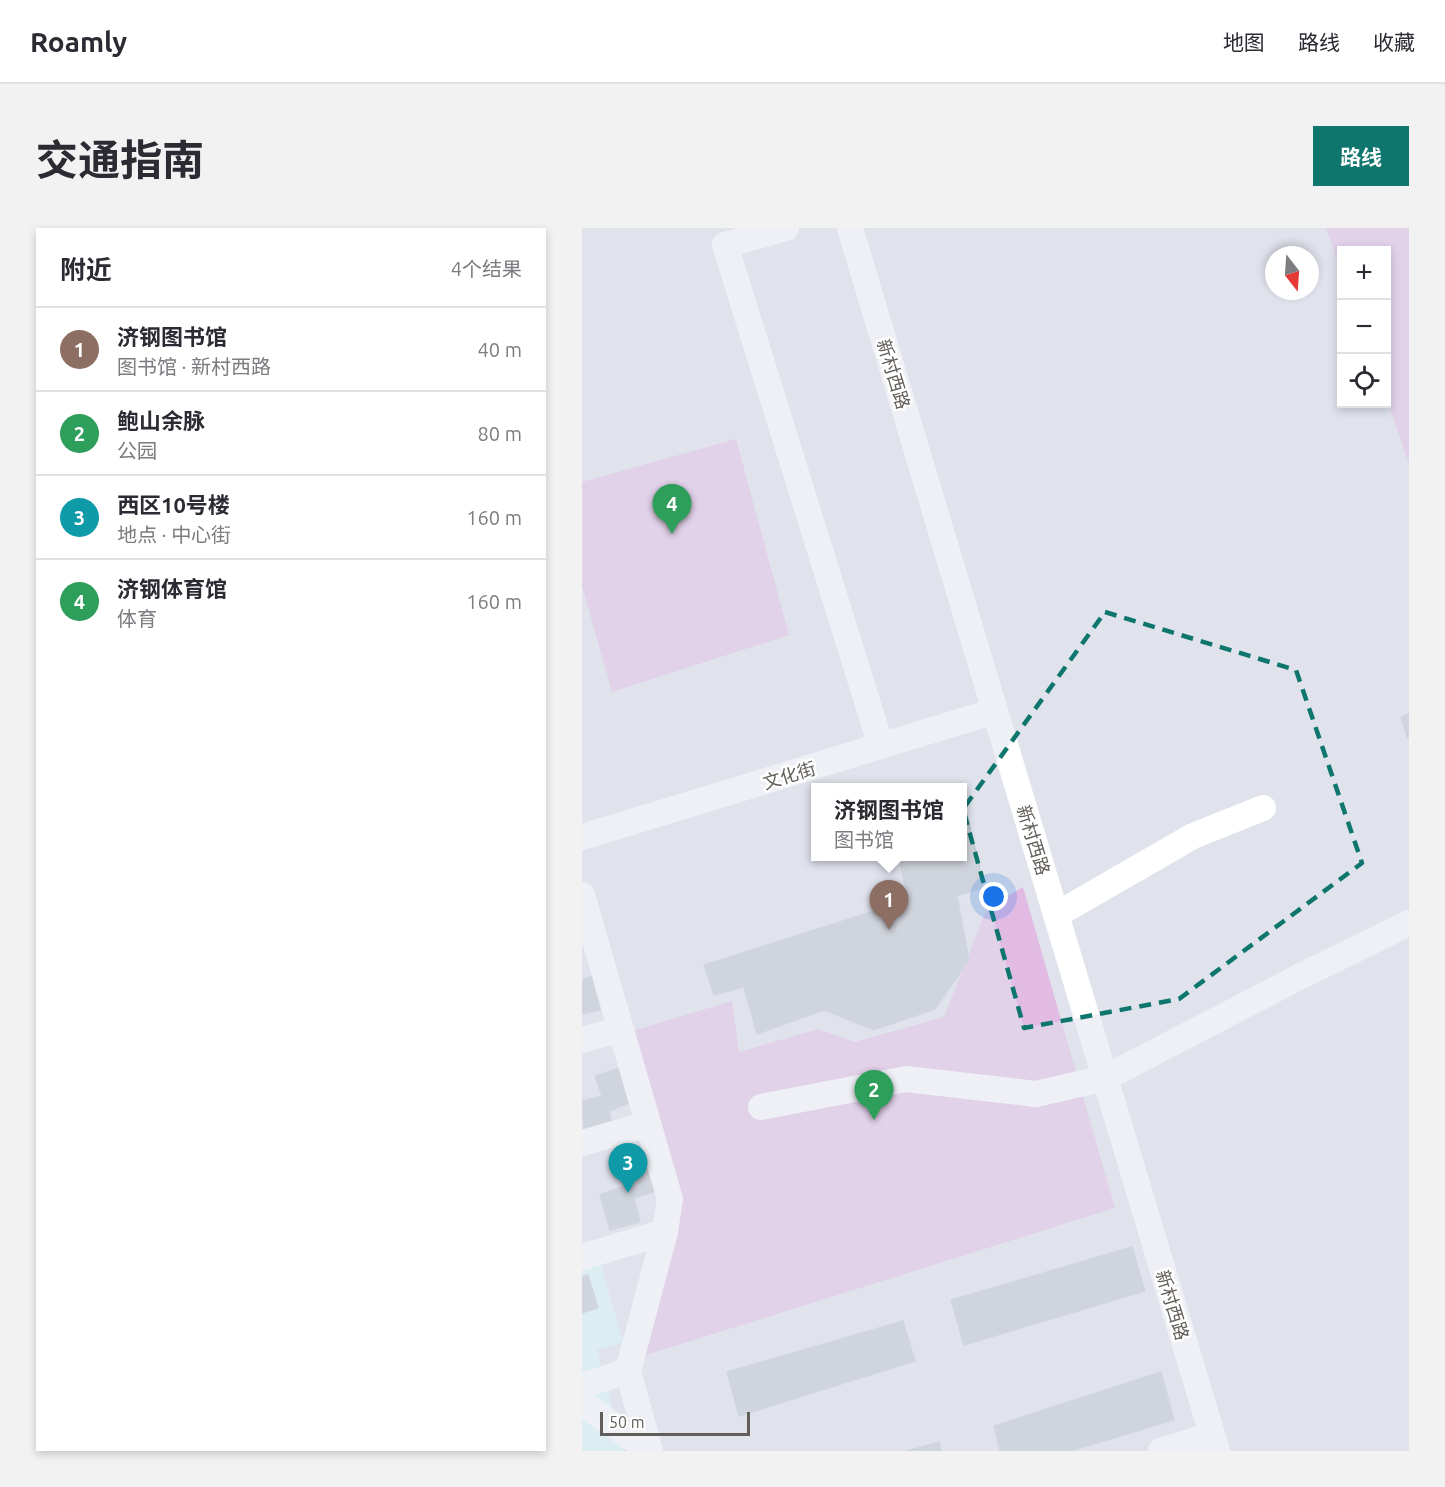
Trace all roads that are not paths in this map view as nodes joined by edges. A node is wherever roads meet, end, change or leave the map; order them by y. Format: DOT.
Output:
graph roads {
  1 [pos="786,228"];
  2 [pos="850,228"];
  3 [pos="995,711"];
  4 [pos="881,746"];
  5 [pos="1263,808"];
  6 [pos="582,837"];
  7 [pos="582,895"];
  8 [pos="1056,915"];
  9 [pos="1409,923"];
  10 [pos="621,1029"];
  11 [pos="582,1040"];
  12 [pos="1105,1078"];
  13 [pos="761,1107"];
  14 [pos="648,1124"];
  15 [pos="582,1143"];
  16 [pos="665,1232"];
  17 [pos="582,1257"];
  18 [pos="628,1371"];
  19 [pos="582,1386"];
  20 [pos="582,1403"];
  21 [pos="1215,1443"];
  22 [pos="650,1451"];
  23 [pos="1161,1451"];
  1 -- 4 [label="street"];
  2 -- 3 [label="street, 新村西路"];
  3 -- 4 [label="street, 文化街"];
  3 -- 8 [label="street, 新村西路"];
  4 -- 6 [label="street, 文化街"];
  5 -- 8 [label="street"];
  7 -- 10 [label="street"];
  8 -- 12 [label="street, 新村西路"];
  9 -- 12 [label="street"];
  10 -- 11 [label="street"];
  10 -- 14 [label="street"];
  12 -- 13 [label="street"];
  12 -- 21 [label="street, 新村西路"];
  14 -- 15 [label="street"];
  14 -- 16 [label="street"];
  16 -- 17 [label="street"];
  16 -- 18 [label="street"];
  18 -- 19 [label="street"];
  18 -- 22 [label="street"];
  20 -- 22 [label="street"];
  21 -- 23 [label="street"];
}
